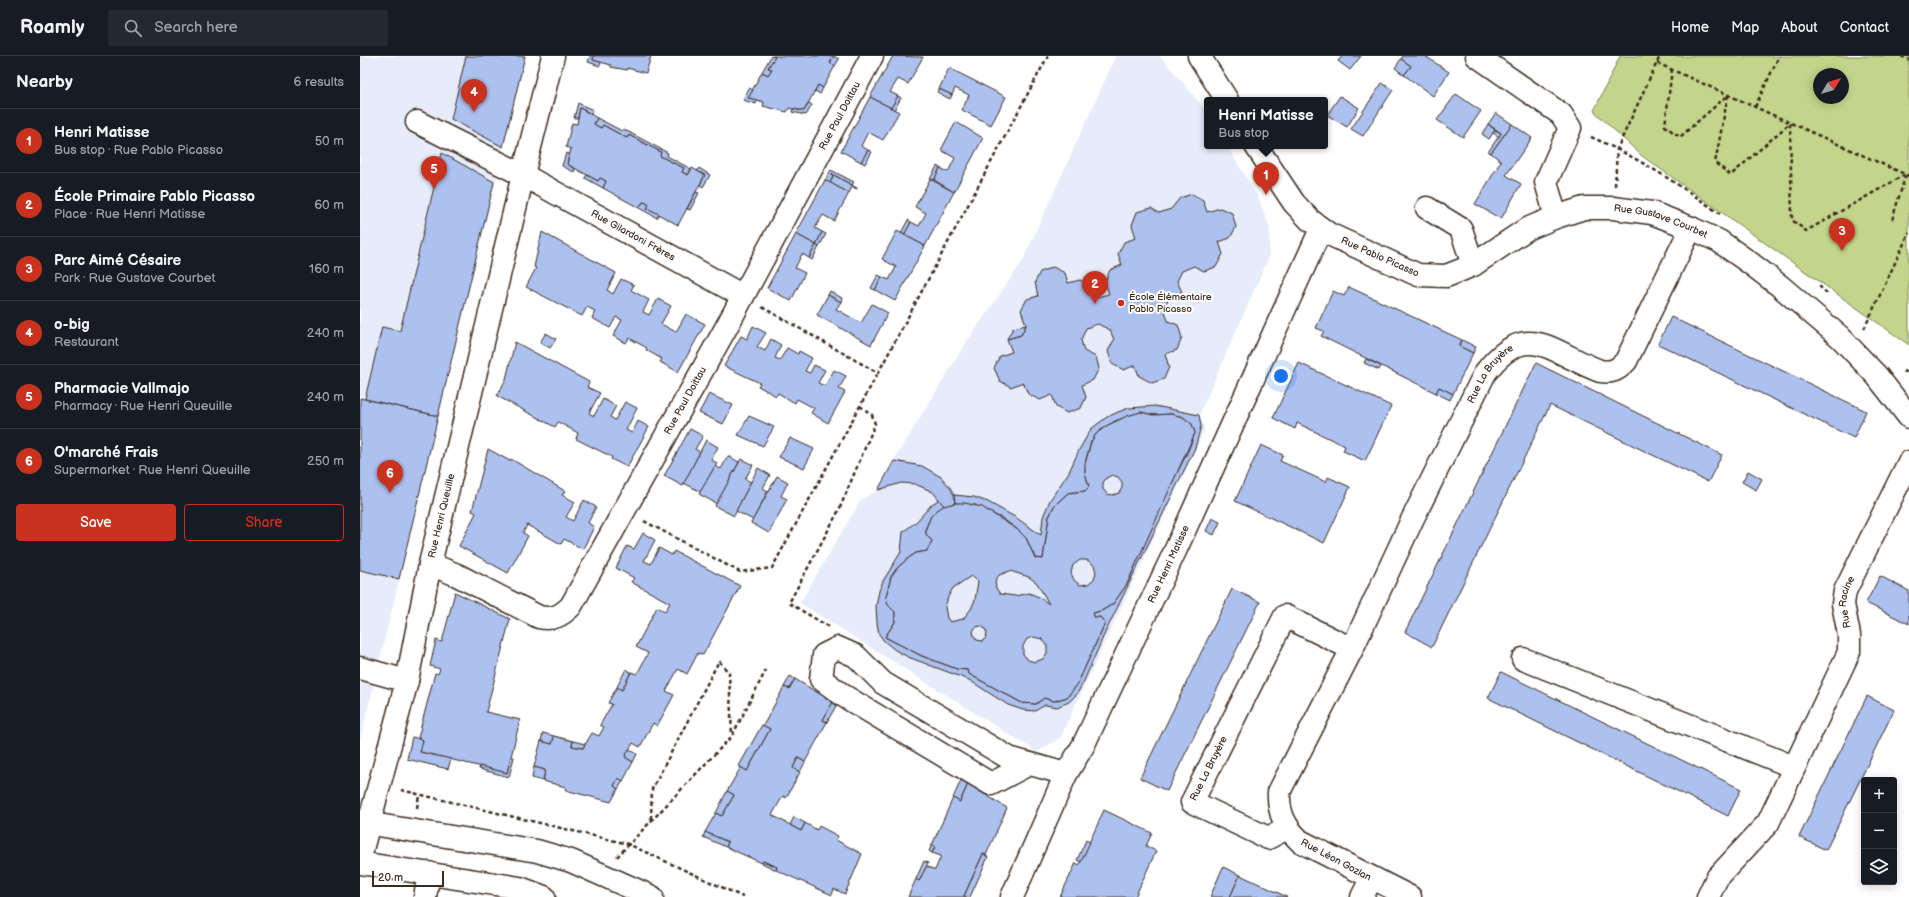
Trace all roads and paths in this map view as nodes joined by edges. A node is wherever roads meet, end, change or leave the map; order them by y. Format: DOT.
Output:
graph roads {
  1 [pos="553,56"];
  2 [pos="872,56"];
  3 [pos="1048,56"];
  4 [pos="1198,56"];
  5 [pos="1477,56"];
  6 [pos="1660,56"];
  7 [pos="1779,56"];
  8 [pos="1901,56"];
  9 [pos="1909,60"];
  10 [pos="1657,63"];
  11 [pos="1672,69"];
  12 [pos="1728,95"];
  13 [pos="1225,97"];
  14 [pos="1755,107"];
  15 [pos="417,122"];
  16 [pos="1790,123"];
  17 [pos="1258,149"];
  18 [pos="523,175"];
  19 [pos="1908,175"];
  20 [pos="1428,208"];
  21 [pos="1613,208"];
  22 [pos="1556,217"];
  23 [pos="1892,220"];
  24 [pos="1691,228"];
  25 [pos="1321,229"];
  26 [pos="1909,233"];
  27 [pos="1474,265"];
  28 [pos="743,296"];
  29 [pos="1863,332"];
  30 [pos="878,374"];
  31 [pos="860,406"];
  32 [pos="1909,417"];
  33 [pos="1909,462"];
  34 [pos="624,510"];
  35 [pos="430,564"];
  36 [pos="830,627"];
  37 [pos="1352,649"];
  38 [pos="1523,659"];
  39 [pos="360,668"];
  40 [pos="766,670"];
  41 [pos="407,681"];
  42 [pos="732,736"];
  43 [pos="1029,764"];
  44 [pos="1794,767"];
  45 [pos="1066,774"];
  46 [pos="651,820"];
  47 [pos="365,823"];
  48 [pos="1287,828"];
  49 [pos="628,844"];
  50 [pos="360,856"];
  51 [pos="360,863"];
  52 [pos="428,873"];
  53 [pos="1367,888"];
  54 [pos="425,897"];
  55 [pos="544,897"];
  56 [pos="652,897"];
  57 [pos="1012,897"];
  58 [pos="1410,897"];
  59 [pos="1708,897"];
  1 -- 18 [label="street, Rue Henri Queuille"];
  2 -- 28 [label="street, Rue Paul Doittau"];
  3 -- 30 [label="path"];
  4 -- 13 [label="street"];
  5 -- 22 [label="street"];
  6 -- 10 [label="path"];
  7 -- 14 [label="path"];
  8 -- 9 [label="path"];
  10 -- 11 [label="path"];
  10 -- 21 [label="path"];
  11 -- 12 [label="path"];
  11 -- 12 [label="path"];
  12 -- 14 [label="path"];
  12 -- 16 [label="path"];
  14 -- 16 [label="path"];
  15 -- 18 [label="street, Rue Gilardoni Frères"];
  16 -- 19 [label="path"];
  16 -- 19 [label="path"];
  17 -- 25 [label="street, Rue Pablo Picasso"];
  18 -- 28 [label="street, Rue Gilardoni Frères"];
  18 -- 35 [label="street, Rue Henri Queuille"];
  19 -- 23 [label="path"];
  20 -- 27 [label="street"];
  21 -- 22 [label="street, Rue Gustave Courbet"];
  21 -- 24 [label="street, Rue Gustave Courbet"];
  22 -- 27 [label="street, Rue Pablo Picasso"];
  24 -- 32 [label="street, Rue Gustave Courbet"];
  24 -- 37 [label="street, Rue La Bruyère"];
  25 -- 27 [label="street, Rue Pablo Picasso"];
  25 -- 45 [label="street, Rue Henri Matisse"];
  26 -- 29 [label="path"];
  28 -- 30 [label="path"];
  28 -- 34 [label="street, Rue Paul Doittau"];
  30 -- 31 [label="path"];
  31 -- 34 [label="path"];
  31 -- 36 [label="path"];
  33 -- 44 [label="street, Rue Racine"];
  34 -- 35 [label="street, Rue Paul Doittau"];
  35 -- 41 [label="street, Rue Henri Queuille"];
  37 -- 48 [label="street, Rue La Bruyère"];
  37 -- 48 [label="street, Rue La Bruyère"];
  38 -- 44 [label="street"];
  39 -- 41 [label="street"];
  40 -- 42 [label="path"];
  41 -- 47 [label="street, Rue Henri Queuille"];
  42 -- 46 [label="path"];
  42 -- 46 [label="path"];
  43 -- 43 [label="street"];
  43 -- 45 [label="street"];
  44 -- 59 [label="street, Rue Racine"];
  45 -- 57 [label="street, Rue Henri Matisse"];
  46 -- 49 [label="path"];
  47 -- 50 [label="street, Rue Henri Queuille"];
  47 -- 56 [label="street"];
  48 -- 53 [label="street, Rue Léon Gozlan"];
  51 -- 52 [label="street"];
  52 -- 54 [label="street"];
  52 -- 55 [label="street"];
  53 -- 58 [label="street, Rue Léon Gozlan"];
}
